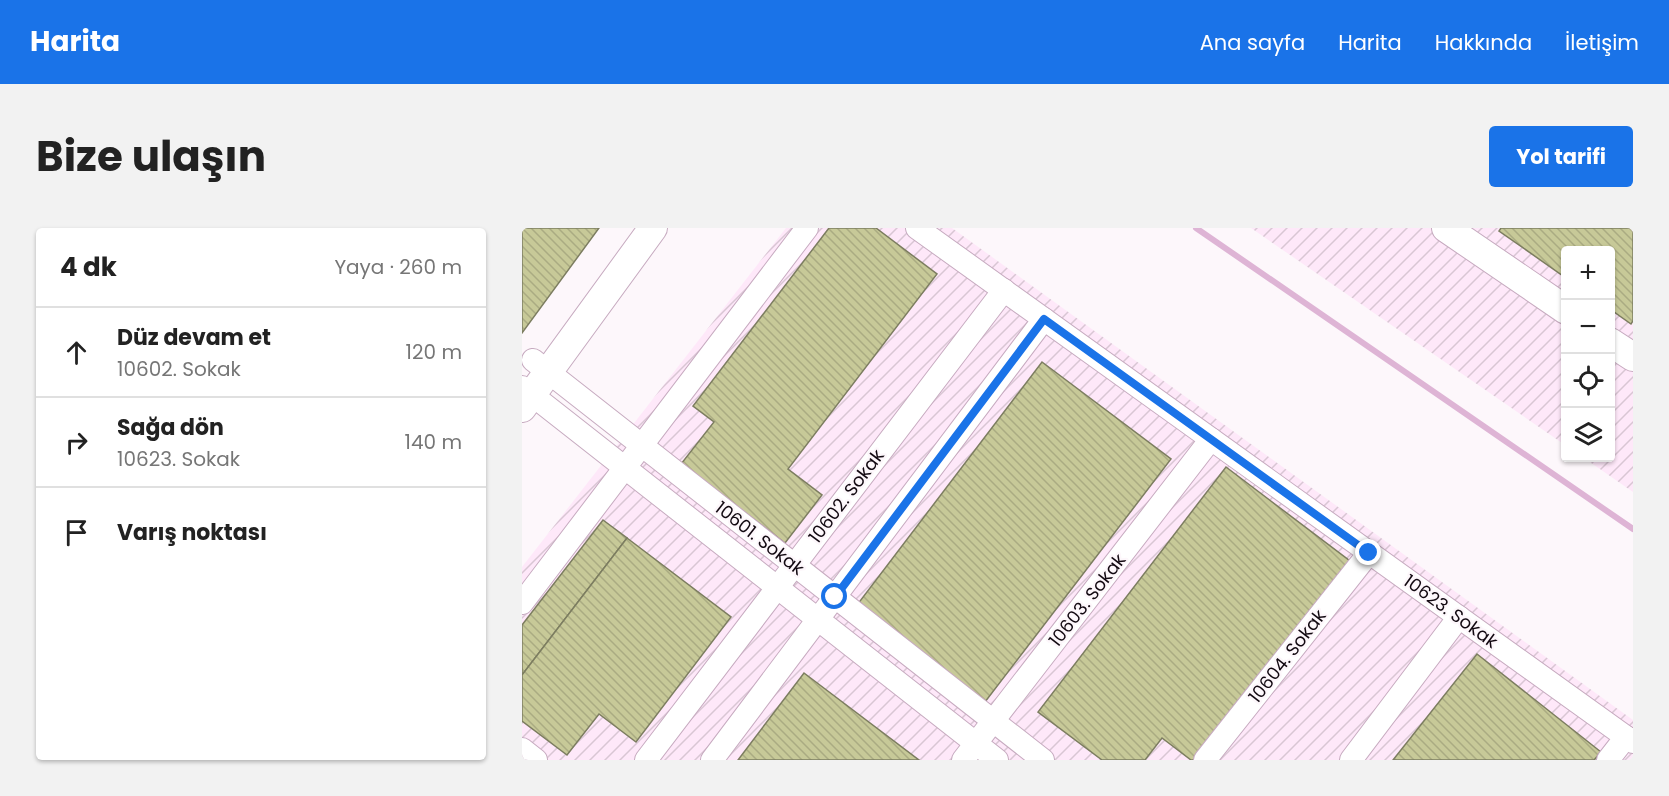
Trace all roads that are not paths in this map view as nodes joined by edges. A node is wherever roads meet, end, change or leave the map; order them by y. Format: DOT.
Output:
graph roads {
  1 [pos="629,228"];
  2 [pos="654,228"];
  3 [pos="807,228"];
  4 [pos="917,228"];
  5 [pos="1461,232"];
  6 [pos="1004,290"];
  7 [pos="1561,306"];
  8 [pos="1044,319"];
  9 [pos="1615,345"];
  10 [pos="1633,357"];
  11 [pos="530,383"];
  12 [pos="1211,439"];
  13 [pos="642,445"];
  14 [pos="625,468"];
  15 [pos="1369,553"];
  16 [pos="794,565"];
  17 [pos="777,587"];
  18 [pos="835,597"];
  19 [pos="522,603"];
  20 [pos="1459,617"];
  21 [pos="818,619"];
  22 [pos="993,721"];
  23 [pos="1630,740"];
  24 [pos="522,749"];
  25 [pos="969,752"];
  26 [pos="536,760"];
  27 [pos="646,760"];
  28 [pos="712,760"];
  29 [pos="997,760"];
  30 [pos="1043,760"];
  31 [pos="1205,760"];
  32 [pos="1351,760"];
  33 [pos="1608,760"];
  1 -- 11 [label="street"];
  2 -- 11 [label="street"];
  3 -- 13 [label="street"];
  4 -- 6 [label="street, 10623. Sokak"];
  5 -- 7 [label="street"];
  6 -- 8 [label="street, 10623. Sokak"];
  6 -- 16 [label="street, 10602. Sokak"];
  8 -- 12 [label="street, 10623. Sokak"];
  8 -- 18 [label="street"];
  9 -- 10 [label="street"];
  11 -- 13 [label="street, 10601. Sokak"];
  11 -- 14 [label="street, 10601. Sokak"];
  12 -- 15 [label="street, 10623. Sokak"];
  12 -- 22 [label="street, 10603. Sokak"];
  13 -- 14 [label="street"];
  13 -- 16 [label="street, 10601. Sokak"];
  14 -- 17 [label="street, 10601. Sokak"];
  14 -- 19 [label="street"];
  15 -- 20 [label="street, 10623. Sokak"];
  15 -- 31 [label="street, 10604. Sokak"];
  16 -- 17 [label="street, 10602. Sokak"];
  16 -- 18 [label="street, 10601. Sokak"];
  17 -- 21 [label="street, 10601. Sokak"];
  17 -- 27 [label="street, 10602. Sokak"];
  18 -- 21 [label="street"];
  18 -- 22 [label="street, 10601. Sokak"];
  20 -- 23 [label="street, 10623. Sokak"];
  20 -- 32 [label="street"];
  21 -- 25 [label="street, 10601. Sokak"];
  21 -- 28 [label="street"];
  22 -- 25 [label="street, 10603. Sokak"];
  22 -- 30 [label="street, 10601. Sokak"];
  23 -- 33 [label="street"];
  24 -- 26 [label="street"];
  25 -- 29 [label="street, 10601. Sokak"];
}
